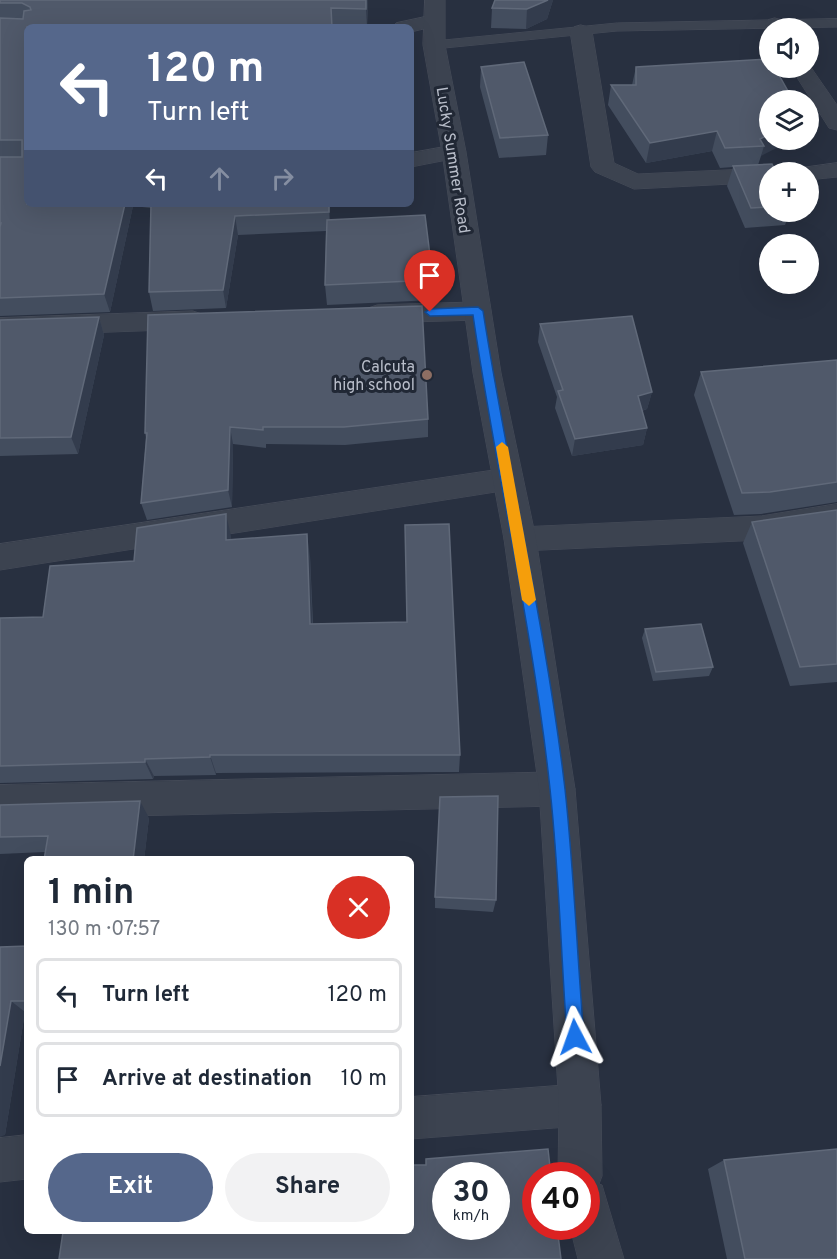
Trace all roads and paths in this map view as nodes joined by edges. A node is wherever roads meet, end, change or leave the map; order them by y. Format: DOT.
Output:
graph roads {
  1 [pos="434,22"];
  2 [pos="837,23"];
  3 [pos="819,24"];
  4 [pos="414,25"];
  5 [pos="759,26"];
  6 [pos="581,31"];
  7 [pos="808,78"];
  8 [pos="837,123"];
  9 [pos="454,152"];
  10 [pos="414,159"];
  11 [pos="837,170"];
  12 [pos="819,172"];
  13 [pos="759,176"];
  14 [pos="478,311"];
  15 [pos="346,315"];
  16 [pos="215,320"];
  17 [pos="0,327"];
  18 [pos="508,479"];
  19 [pos="837,516"];
  20 [pos="520,539"];
  21 [pos="0,557"];
  22 [pos="557,789"];
  23 [pos="0,802"];
  24 [pos="580,1105"];
  25 [pos="414,1118"];
  26 [pos="24,1157"];
  27 [pos="0,1160"];
  28 [pos="580,1162"];
  29 [pos="596,1240"];
  30 [pos="601,1259"];
  1 -- 4 [label="street"];
  1 -- 6 [label="lane"];
  1 -- 9 [label="street, Lucky Summer Road"];
  2 -- 3 [label="lane"];
  5 -- 6 [label="lane"];
  6 -- 13 [label="street"];
  7 -- 8 [label="street"];
  9 -- 10 [label="street"];
  9 -- 14 [label="street, Lucky Summer Road"];
  11 -- 12 [label="street"];
  14 -- 15 [label="street"];
  14 -- 18 [label="street, Lucky Summer Road"];
  16 -- 17 [label="street"];
  18 -- 20 [label="street, Lucky Summer Road"];
  18 -- 21 [label="street"];
  19 -- 20 [label="street"];
  20 -- 22 [label="street, Lucky Summer Road"];
  22 -- 23 [label="street"];
  22 -- 24 [label="street, Lucky Summer Road"];
  24 -- 25 [label="street"];
  24 -- 28 [label="street, Lucky Summer Road"];
  26 -- 27 [label="street"];
  29 -- 30 [label="street"];
}
